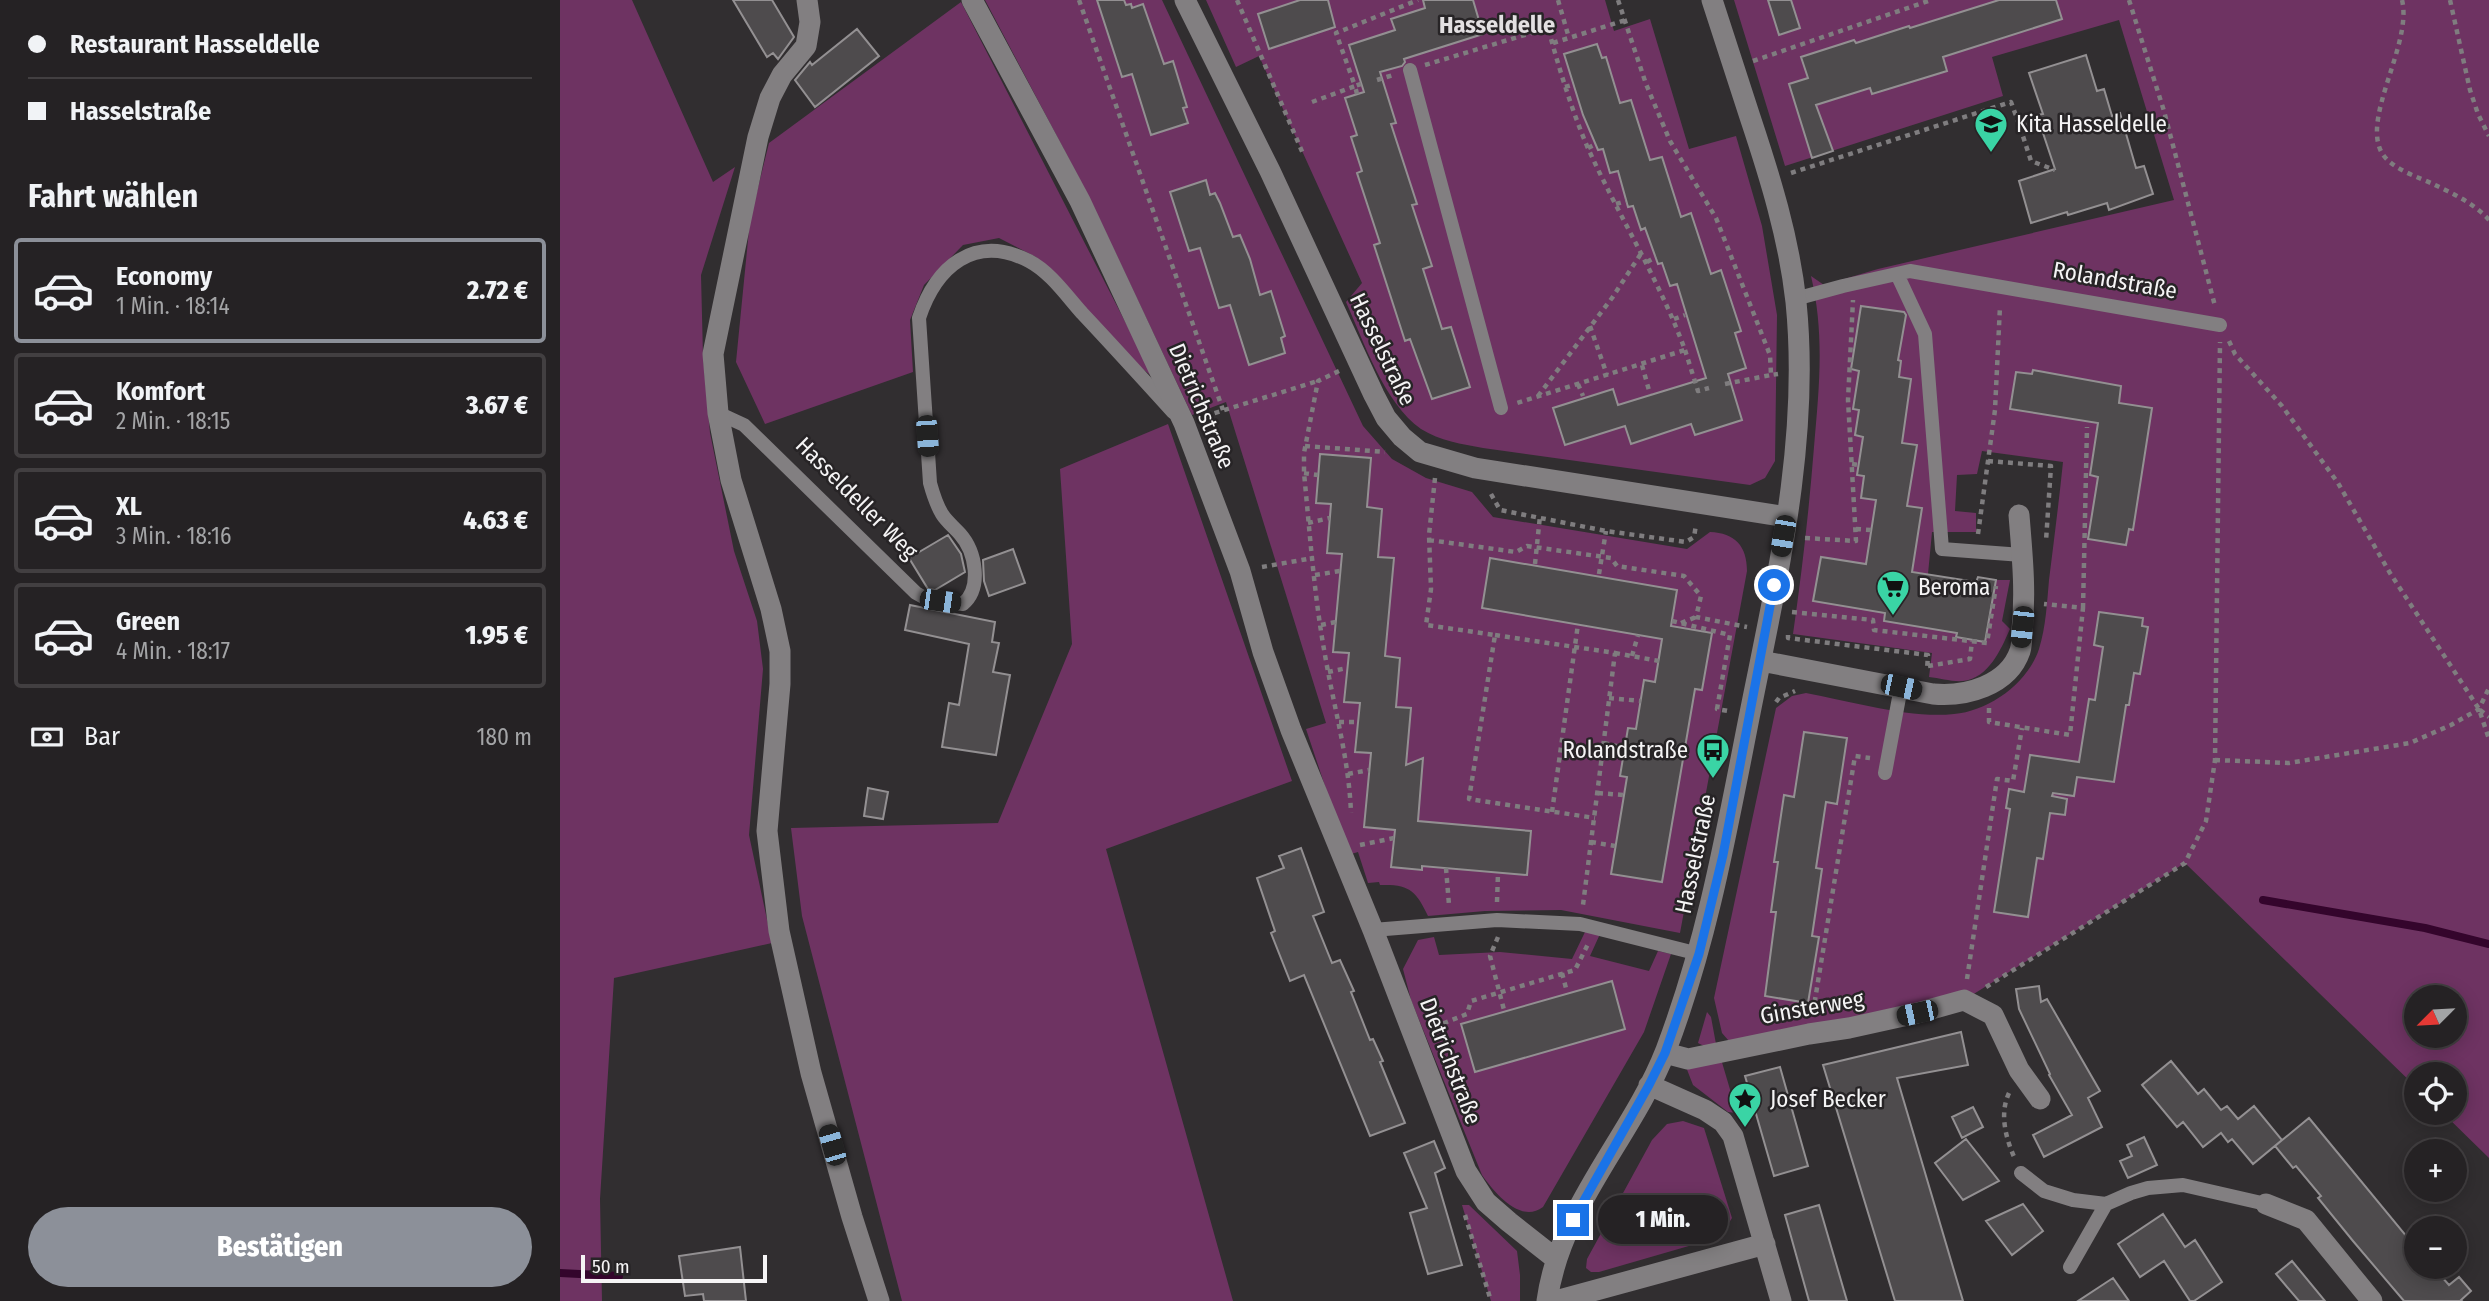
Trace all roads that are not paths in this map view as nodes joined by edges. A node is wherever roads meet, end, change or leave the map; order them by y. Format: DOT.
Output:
graph roads {
  1 [pos="807,0"];
  2 [pos="972,0"];
  3 [pos="1185,0"];
  4 [pos="1712,0"];
  5 [pos="1410,70"];
  6 [pos="1897,274"];
  7 [pos="1796,299"];
  8 [pos="2220,325"];
  9 [pos="1501,408"];
  10 [pos="719,414"];
  11 [pos="1184,423"];
  12 [pos="2019,514"];
  13 [pos="1785,526"];
  14 [pos="2022,555"];
  15 [pos="1761,660"];
  16 [pos="1901,687"];
  17 [pos="1885,773"];
  18 [pos="1373,930"];
  19 [pos="1699,954"];
  20 [pos="1665,1053"];
  21 [pos="1649,1085"];
  22 [pos="2040,1100"];
  23 [pos="2021,1172"];
  24 [pos="2106,1204"];
  25 [pos="2266,1204"];
  26 [pos="1765,1244"];
  27 [pos="1556,1259"];
  28 [pos="2070,1267"];
  29 [pos="879,1301"];
  30 [pos="1547,1301"];
  31 [pos="1556,1301"];
  32 [pos="1781,1301"];
  33 [pos="2372,1301"];
  1 -- 10 [label="street"];
  2 -- 11 [label="street, Dietrichstraße"];
  3 -- 13 [label="street, Hasselstraße"];
  4 -- 7 [label="street, Hasselstraße"];
  5 -- 9 [label="lane"];
  6 -- 7 [label="lane, Rolandstraße"];
  6 -- 8 [label="lane, Rolandstraße"];
  6 -- 14 [label="lane"];
  7 -- 13 [label="street, Hasselstraße"];
  10 -- 11 [label="lane, Hasseldeller Weg"];
  10 -- 29 [label="street"];
  11 -- 18 [label="street, Dietrichstraße"];
  12 -- 14 [label="street"];
  13 -- 15 [label="street, Hasselstraße"];
  14 -- 16 [label="street"];
  15 -- 16 [label="street"];
  15 -- 19 [label="street, Hasselstraße"];
  16 -- 17 [label="lane"];
  18 -- 19 [label="lane"];
  18 -- 27 [label="street, Dietrichstraße"];
  19 -- 20 [label="street, Hasselstraße"];
  20 -- 21 [label="street, Hasselstraße"];
  20 -- 22 [label="street, Ginsterweg"];
  21 -- 26 [label="street"];
  21 -- 27 [label="street, Hasselstraße"];
  23 -- 24 [label="lane"];
  24 -- 25 [label="lane"];
  24 -- 28 [label="lane"];
  25 -- 33 [label="street"];
  26 -- 31 [label="street"];
  26 -- 32 [label="street"];
  27 -- 30 [label="street, Hasselstraße"];
}
